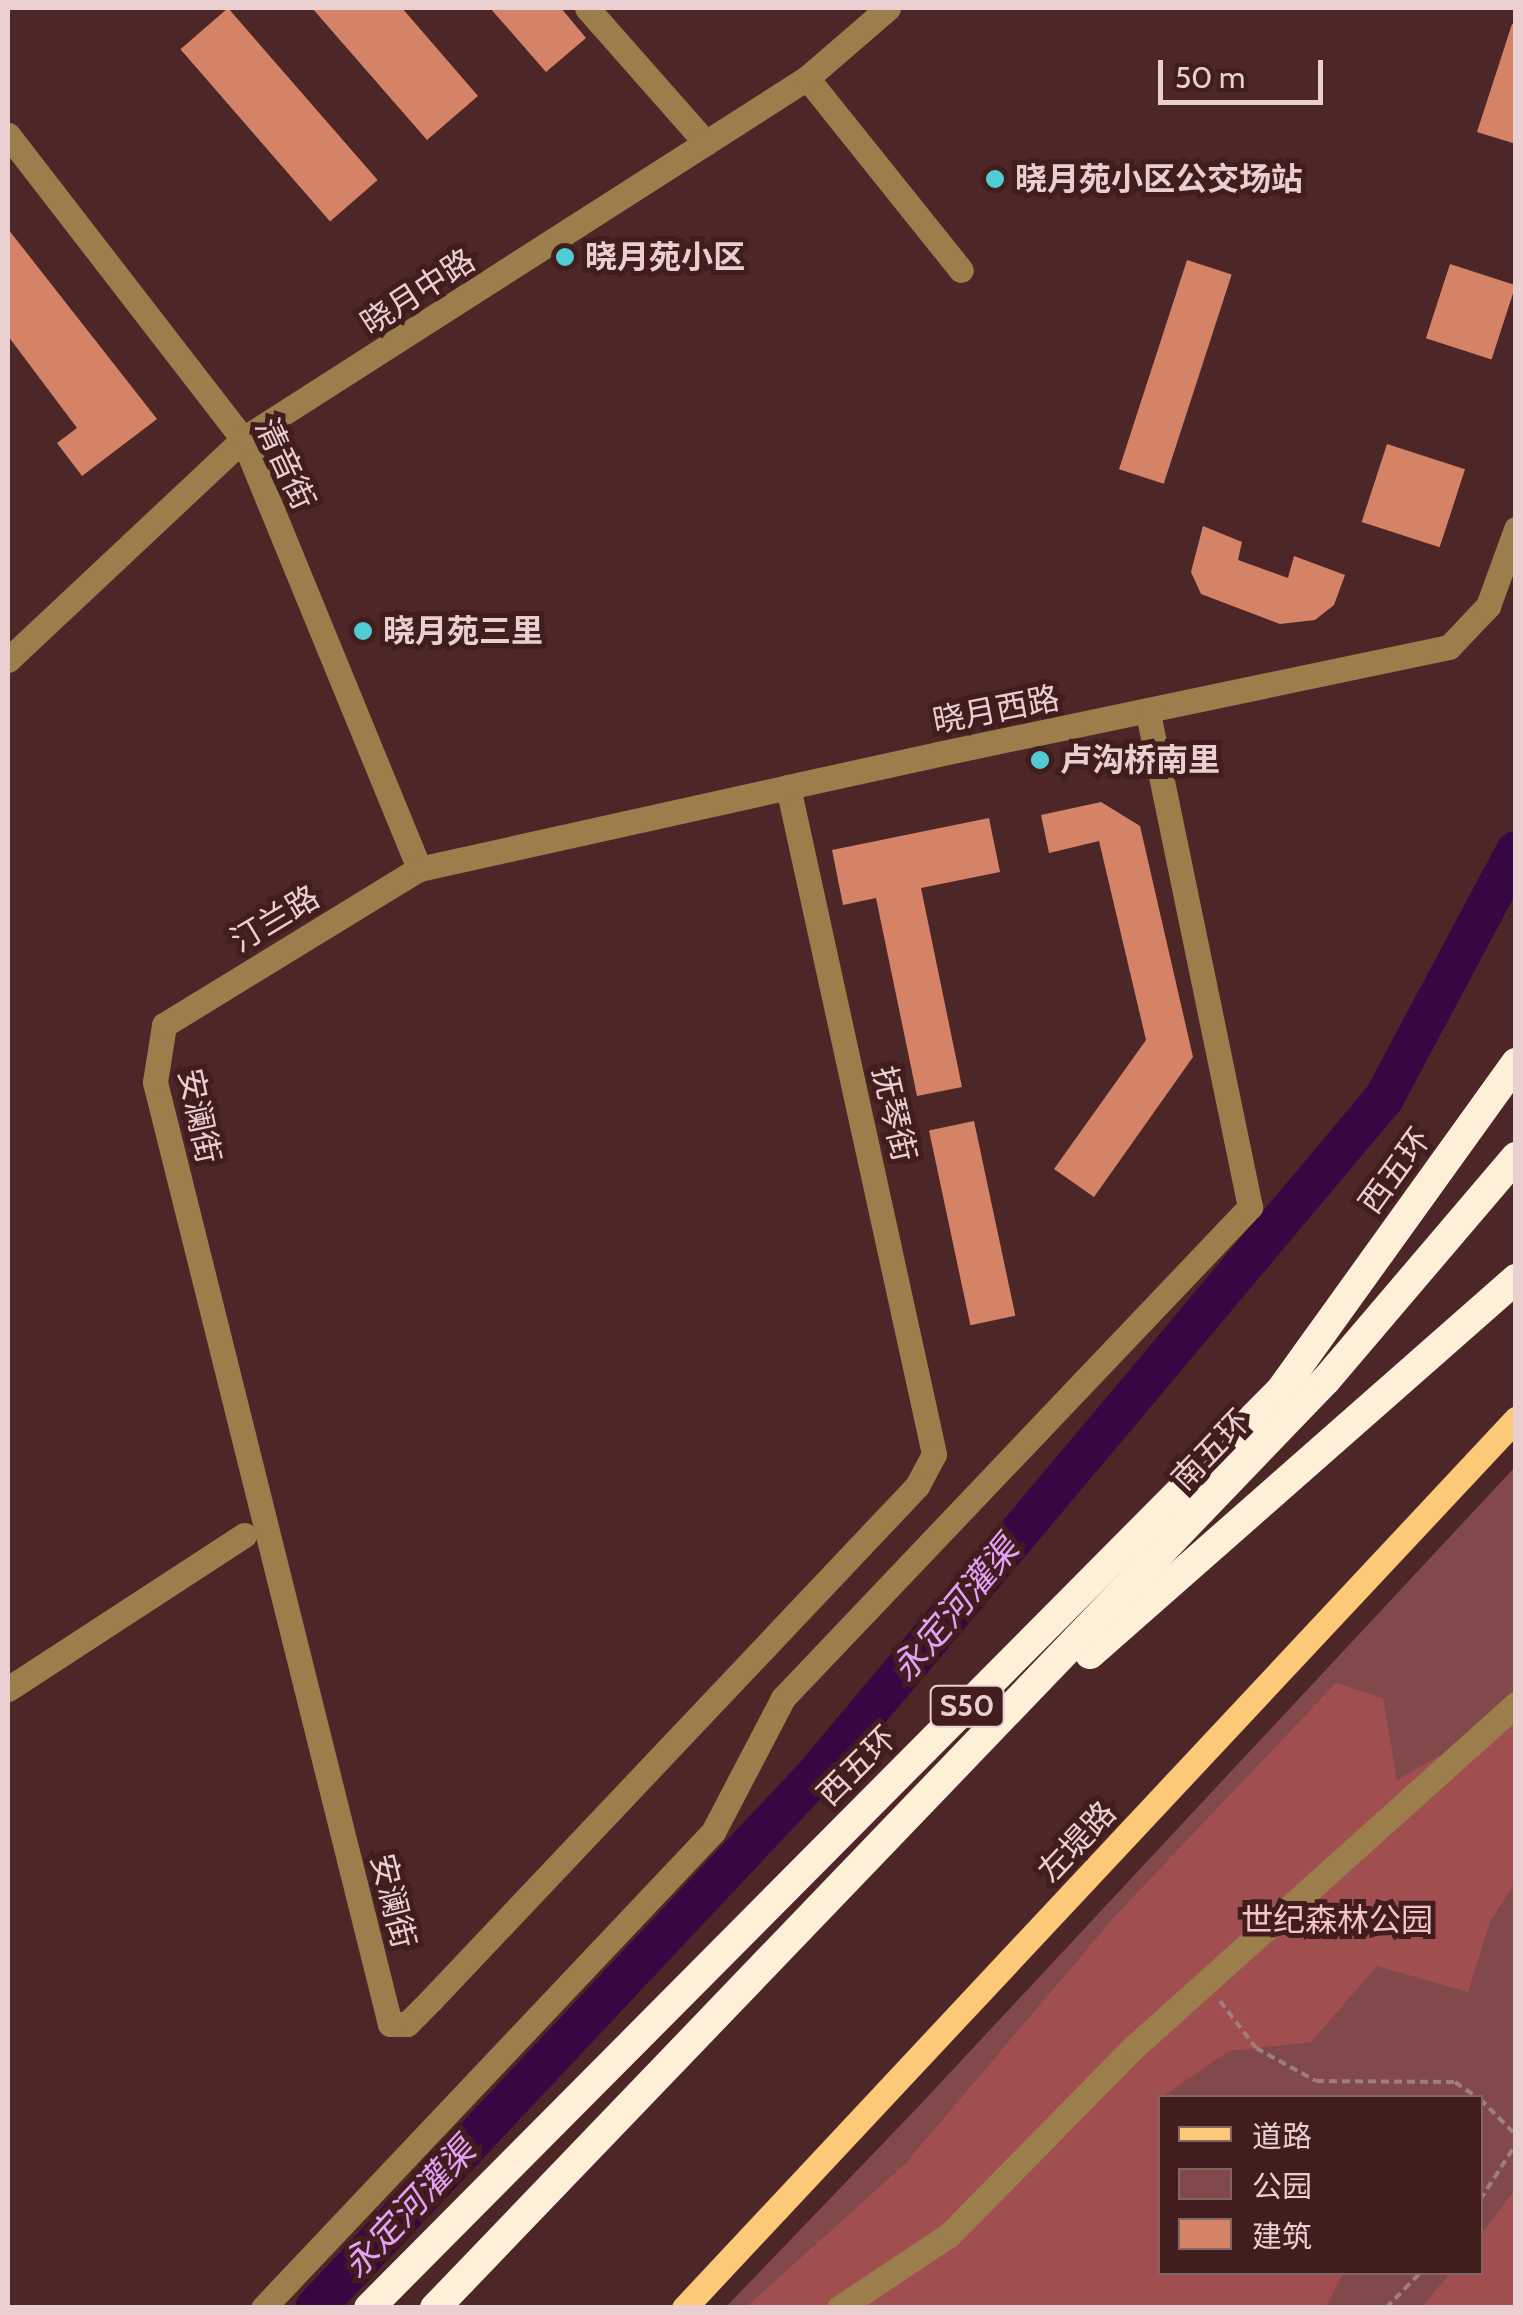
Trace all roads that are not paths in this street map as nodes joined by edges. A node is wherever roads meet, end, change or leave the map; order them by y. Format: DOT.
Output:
graph roads {
  1 [pos="587,8"];
  2 [pos="888,8"];
  3 [pos="807,78"];
  4 [pos="8,136"];
  5 [pos="706,143"];
  6 [pos="961,270"];
  7 [pos="243,438"];
  8 [pos="1516,529"];
  9 [pos="8,660"];
  10 [pos="1148,713"];
  11 [pos="788,787"];
  12 [pos="420,869"];
  13 [pos="164,1025"];
  14 [pos="1516,1063"];
  15 [pos="1516,1156"];
  16 [pos="1516,1280"];
  17 [pos="1516,1419"];
  18 [pos="934,1454"];
  19 [pos="244,1534"];
  20 [pos="8,1689"];
  21 [pos="1516,1704"];
  22 [pos="945,1781"];
  23 [pos="263,2308"];
  24 [pos="370,2308"];
  25 [pos="435,2308"];
  26 [pos="684,2308"];
  27 [pos="839,2308"];
  1 -- 5 [label="street"];
  2 -- 3 [label="street, 晓月中路"];
  3 -- 5 [label="street, 晓月中路"];
  3 -- 6 [label="street"];
  4 -- 7 [label="street, 清音街"];
  5 -- 7 [label="street, 晓月中路"];
  7 -- 9 [label="street, 晓月中路"];
  7 -- 12 [label="street, 清音街"];
  8 -- 10 [label="street, 晓月西路"];
  10 -- 11 [label="street, 晓月西路"];
  10 -- 23 [label="street"];
  11 -- 12 [label="street, 晓月西路"];
  11 -- 18 [label="street, 抚琴街"];
  12 -- 13 [label="street, 汀兰路"];
  13 -- 18 [label="street, 安澜街"];
  14 -- 24 [label="highway, 西五环 / S50"];
  15 -- 22 [label="highway, 南五环 / S50"];
  16 -- 22 [label="highway"];
  17 -- 26 [label="main road, 左堤路"];
  19 -- 20 [label="street"];
  21 -- 27 [label="street"];
  22 -- 25 [label="highway, S50"];
}
